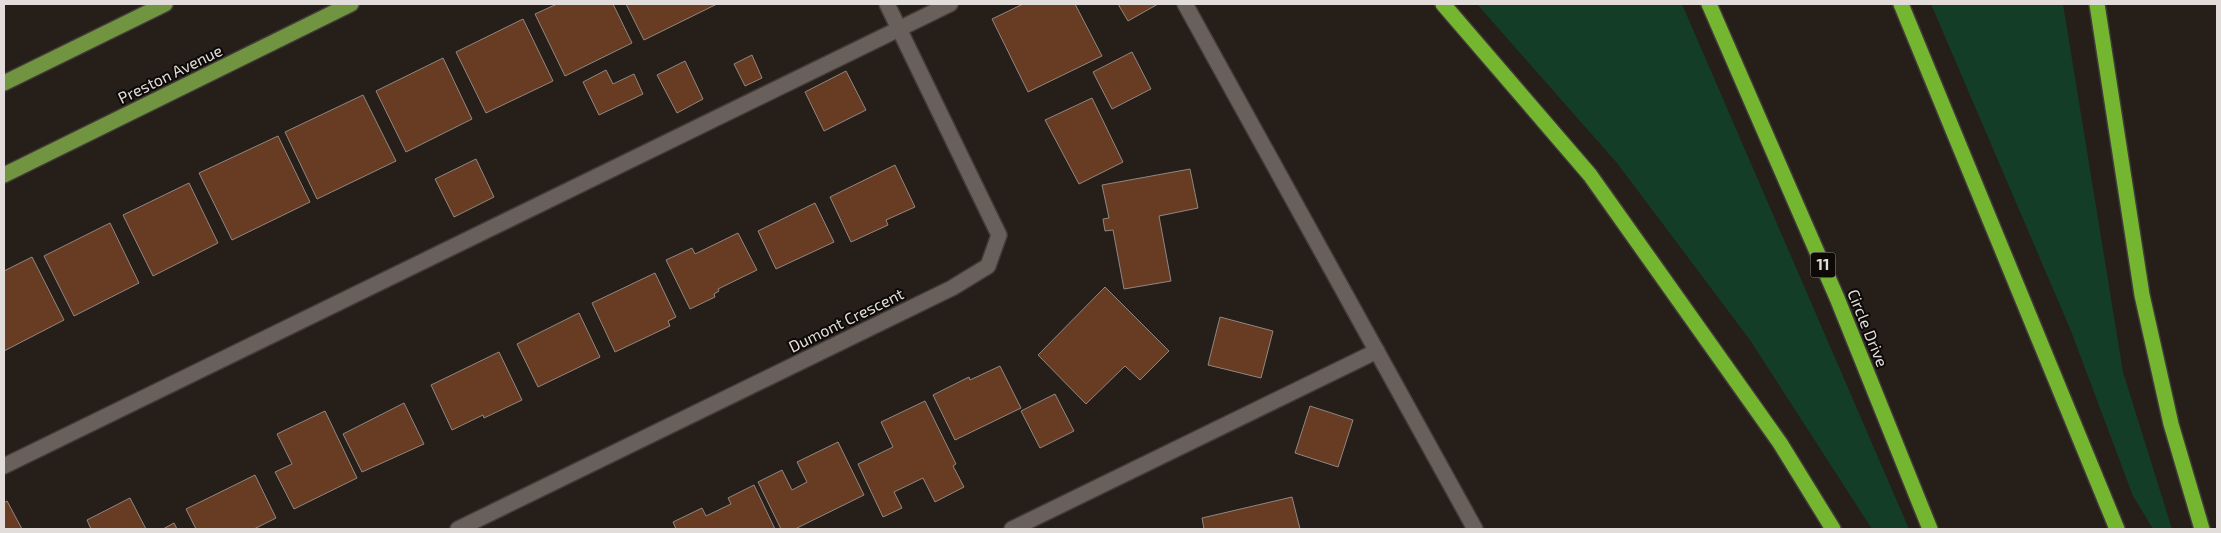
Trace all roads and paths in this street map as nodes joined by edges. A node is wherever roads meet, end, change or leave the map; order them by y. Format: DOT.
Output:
graph roads {
  1 [pos="165,4"];
  2 [pos="351,4"];
  3 [pos="887,4"];
  4 [pos="950,4"];
  5 [pos="1185,4"];
  6 [pos="1443,4"];
  7 [pos="1709,4"];
  8 [pos="1901,4"];
  9 [pos="2097,4"];
  10 [pos="899,28"];
  11 [pos="4,83"];
  12 [pos="4,175"];
  13 [pos="1377,351"];
  14 [pos="4,466"];
  15 [pos="458,529"];
  16 [pos="1012,529"];
  17 [pos="1475,529"];
  18 [pos="1833,529"];
  19 [pos="1930,529"];
  20 [pos="2117,529"];
  21 [pos="2202,529"];
  1 -- 11 [label="main road"];
  2 -- 12 [label="main road, Preston Avenue"];
  3 -- 10 [label="street, Dumont Crescent"];
  4 -- 10 [label="street"];
  5 -- 13 [label="street"];
  6 -- 18 [label="highway"];
  7 -- 19 [label="highway, Circle Drive / 11"];
  8 -- 20 [label="highway"];
  9 -- 21 [label="highway"];
  10 -- 14 [label="street"];
  10 -- 15 [label="street, Dumont Crescent"];
  13 -- 16 [label="street"];
  13 -- 17 [label="street"];
}
